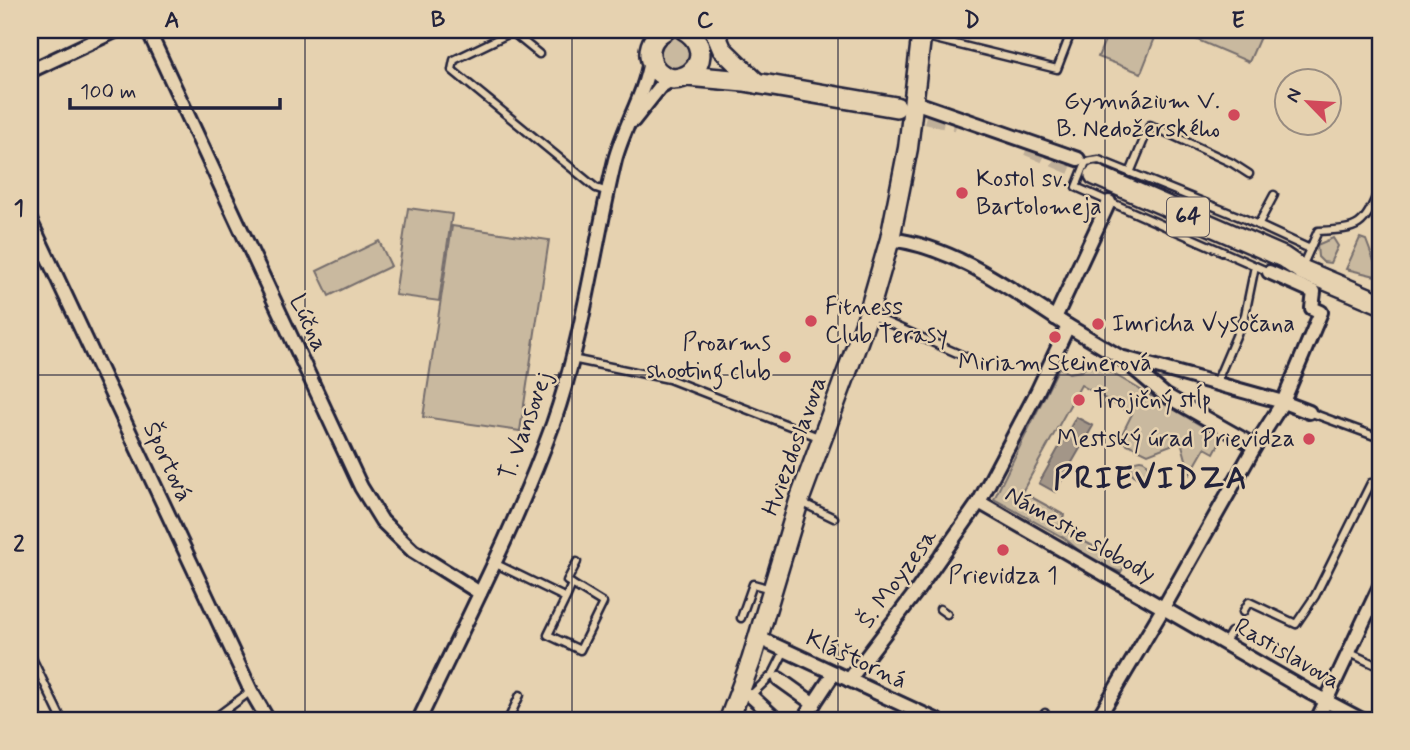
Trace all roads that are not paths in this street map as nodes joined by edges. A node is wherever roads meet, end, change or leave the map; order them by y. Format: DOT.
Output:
graph roads {
  1 [pos="117,30"];
  2 [pos="148,30"];
  3 [pos="638,30"];
  4 [pos="665,30"];
  5 [pos="1072,30"];
  6 [pos="921,33"];
  7 [pos="699,37"];
  8 [pos="539,54"];
  9 [pos="650,54"];
  10 [pos="30,71"];
  11 [pos="680,78"];
  12 [pos="751,83"];
  13 [pos="905,105"];
  14 [pos="626,130"];
  15 [pos="1087,165"];
  16 [pos="1130,173"];
  17 [pos="1250,174"];
  18 [pos="1380,188"];
  19 [pos="608,192"];
  20 [pos="1274,195"];
  21 [pos="1108,202"];
  22 [pos="30,220"];
  23 [pos="1258,225"];
  24 [pos="890,239"];
  25 [pos="1308,254"];
  26 [pos="1283,257"];
  27 [pos="1255,266"];
  28 [pos="1269,272"];
  29 [pos="1380,290"];
  30 [pos="1380,303"];
  31 [pos="868,314"];
  32 [pos="1055,318"];
  33 [pos="1068,326"];
  34 [pos="966,357"];
  35 [pos="1120,357"];
  36 [pos="572,359"];
  37 [pos="1216,384"];
  38 [pos="1283,402"];
  39 [pos="1310,412"];
  40 [pos="823,438"];
  41 [pos="1380,438"];
  42 [pos="1255,446"];
  43 [pos="1371,483"];
  44 [pos="799,501"];
  45 [pos="979,502"];
  46 [pos="834,519"];
  47 [pos="577,562"];
  48 [pos="493,563"];
  49 [pos="572,584"];
  50 [pos="1380,586"];
  51 [pos="772,589"];
  52 [pos="480,593"];
  53 [pos="566,598"];
  54 [pos="1377,604"];
  55 [pos="940,608"];
  56 [pos="1162,611"];
  57 [pos="1243,612"];
  58 [pos="947,614"];
  59 [pos="741,618"];
  60 [pos="1192,624"];
  61 [pos="759,638"];
  62 [pos="785,650"];
  63 [pos="1350,653"];
  64 [pos="30,654"];
  65 [pos="1380,667"];
  66 [pos="834,673"];
  67 [pos="779,679"];
  68 [pos="849,680"];
  69 [pos="251,691"];
  70 [pos="520,695"];
  71 [pos="744,696"];
  72 [pos="1328,702"];
  73 [pos="814,704"];
  74 [pos="1045,713"];
  75 [pos="62,720"];
  76 [pos="212,720"];
  77 [pos="268,720"];
  78 [pos="419,720"];
  79 [pos="508,720"];
  80 [pos="729,720"];
  81 [pos="777,720"];
  82 [pos="803,720"];
  83 [pos="936,720"];
  84 [pos="1041,720"];
  85 [pos="1097,720"];
  86 [pos="1317,720"];
  87 [pos="1362,720"];
  1 -- 10 [label="street"];
  2 -- 52 [label="street, Lúčna"];
  3 -- 9 [label="main road"];
  4 -- 9 [label="main road"];
  5 -- 6 [label="lane"];
  6 -- 13 [label="street, Hviezdoslavova"];
  7 -- 11 [label="main road"];
  7 -- 12 [label="main road"];
  7 -- 12 [label="street"];
  8 -- 19 [label="lane"];
  9 -- 11 [label="main road"];
  9 -- 14 [label="street, T. Vansovej"];
  11 -- 12 [label="main road"];
  11 -- 14 [label="street, T. Vansovej"];
  12 -- 13 [label="main road"];
  13 -- 15 [label="street"];
  13 -- 24 [label="street, Hviezdoslavova"];
  14 -- 19 [label="street, T. Vansovej"];
  15 -- 16 [label="lane"];
  15 -- 21 [label="lane"];
  15 -- 26 [label="main road, 64"];
  16 -- 17 [label="lane"];
  16 -- 23 [label="lane"];
  18 -- 25 [label="lane"];
  19 -- 36 [label="street, T. Vansovej"];
  20 -- 23 [label="lane"];
  21 -- 27 [label="lane"];
  21 -- 32 [label="street"];
  22 -- 69 [label="street, Športová"];
  23 -- 25 [label="lane"];
  24 -- 31 [label="street, Hviezdoslavova"];
  24 -- 32 [label="street"];
  25 -- 26 [label="main road, 64"];
  25 -- 29 [label="main road, 64"];
  26 -- 30 [label="main road, 64"];
  27 -- 28 [label="lane"];
  27 -- 37 [label="lane"];
  28 -- 38 [label="street, Námestie slobody"];
  31 -- 34 [label="lane"];
  31 -- 40 [label="street, Hviezdoslavova"];
  32 -- 33 [label="street"];
  33 -- 35 [label="street"];
  33 -- 45 [label="street, Námestie slobody"];
  35 -- 37 [label="street"];
  35 -- 42 [label="street"];
  36 -- 40 [label="lane"];
  36 -- 48 [label="street, T. Vansovej"];
  37 -- 38 [label="street"];
  38 -- 39 [label="street"];
  38 -- 42 [label="street, Námestie slobody"];
  39 -- 41 [label="lane"];
  40 -- 44 [label="street, Hviezdoslavova"];
  42 -- 56 [label="street, Námestie slobody"];
  43 -- 57 [label="lane"];
  44 -- 46 [label="lane"];
  44 -- 51 [label="street, Hviezdoslavova"];
  45 -- 56 [label="street, Námestie slobody"];
  45 -- 68 [label="street, Š. Moyzesa"];
  47 -- 49 [label="lane"];
  48 -- 52 [label="street, T. Vansovej"];
  48 -- 53 [label="lane"];
  49 -- 53 [label="lane"];
  49 -- 53 [label="lane"];
  50 -- 54 [label="street"];
  51 -- 59 [label="lane"];
  51 -- 61 [label="street, Hviezdoslavova"];
  52 -- 78 [label="street, T. Vansovej"];
  54 -- 63 [label="street"];
  55 -- 58 [label="lane"];
  56 -- 60 [label="street, Námestie slobody"];
  56 -- 85 [label="street"];
  60 -- 72 [label="street, Rastislavova"];
  61 -- 62 [label="street, Kláštorná"];
  61 -- 71 [label="street, Hviezdoslavova"];
  62 -- 66 [label="street, Kláštorná"];
  62 -- 71 [label="lane"];
  63 -- 65 [label="lane"];
  63 -- 72 [label="street"];
  64 -- 75 [label="lane"];
  66 -- 68 [label="street, Kláštorná"];
  66 -- 73 [label="street"];
  67 -- 73 [label="street"];
  68 -- 83 [label="street, Kláštorná"];
  69 -- 76 [label="lane"];
  69 -- 77 [label="street, Športová"];
  70 -- 79 [label="lane"];
  71 -- 80 [label="street, Hviezdoslavova"];
  71 -- 81 [label="street"];
  72 -- 86 [label="street"];
  72 -- 87 [label="street, Rastislavova"];
  73 -- 82 [label="street"];
  74 -- 84 [label="lane"];
}
